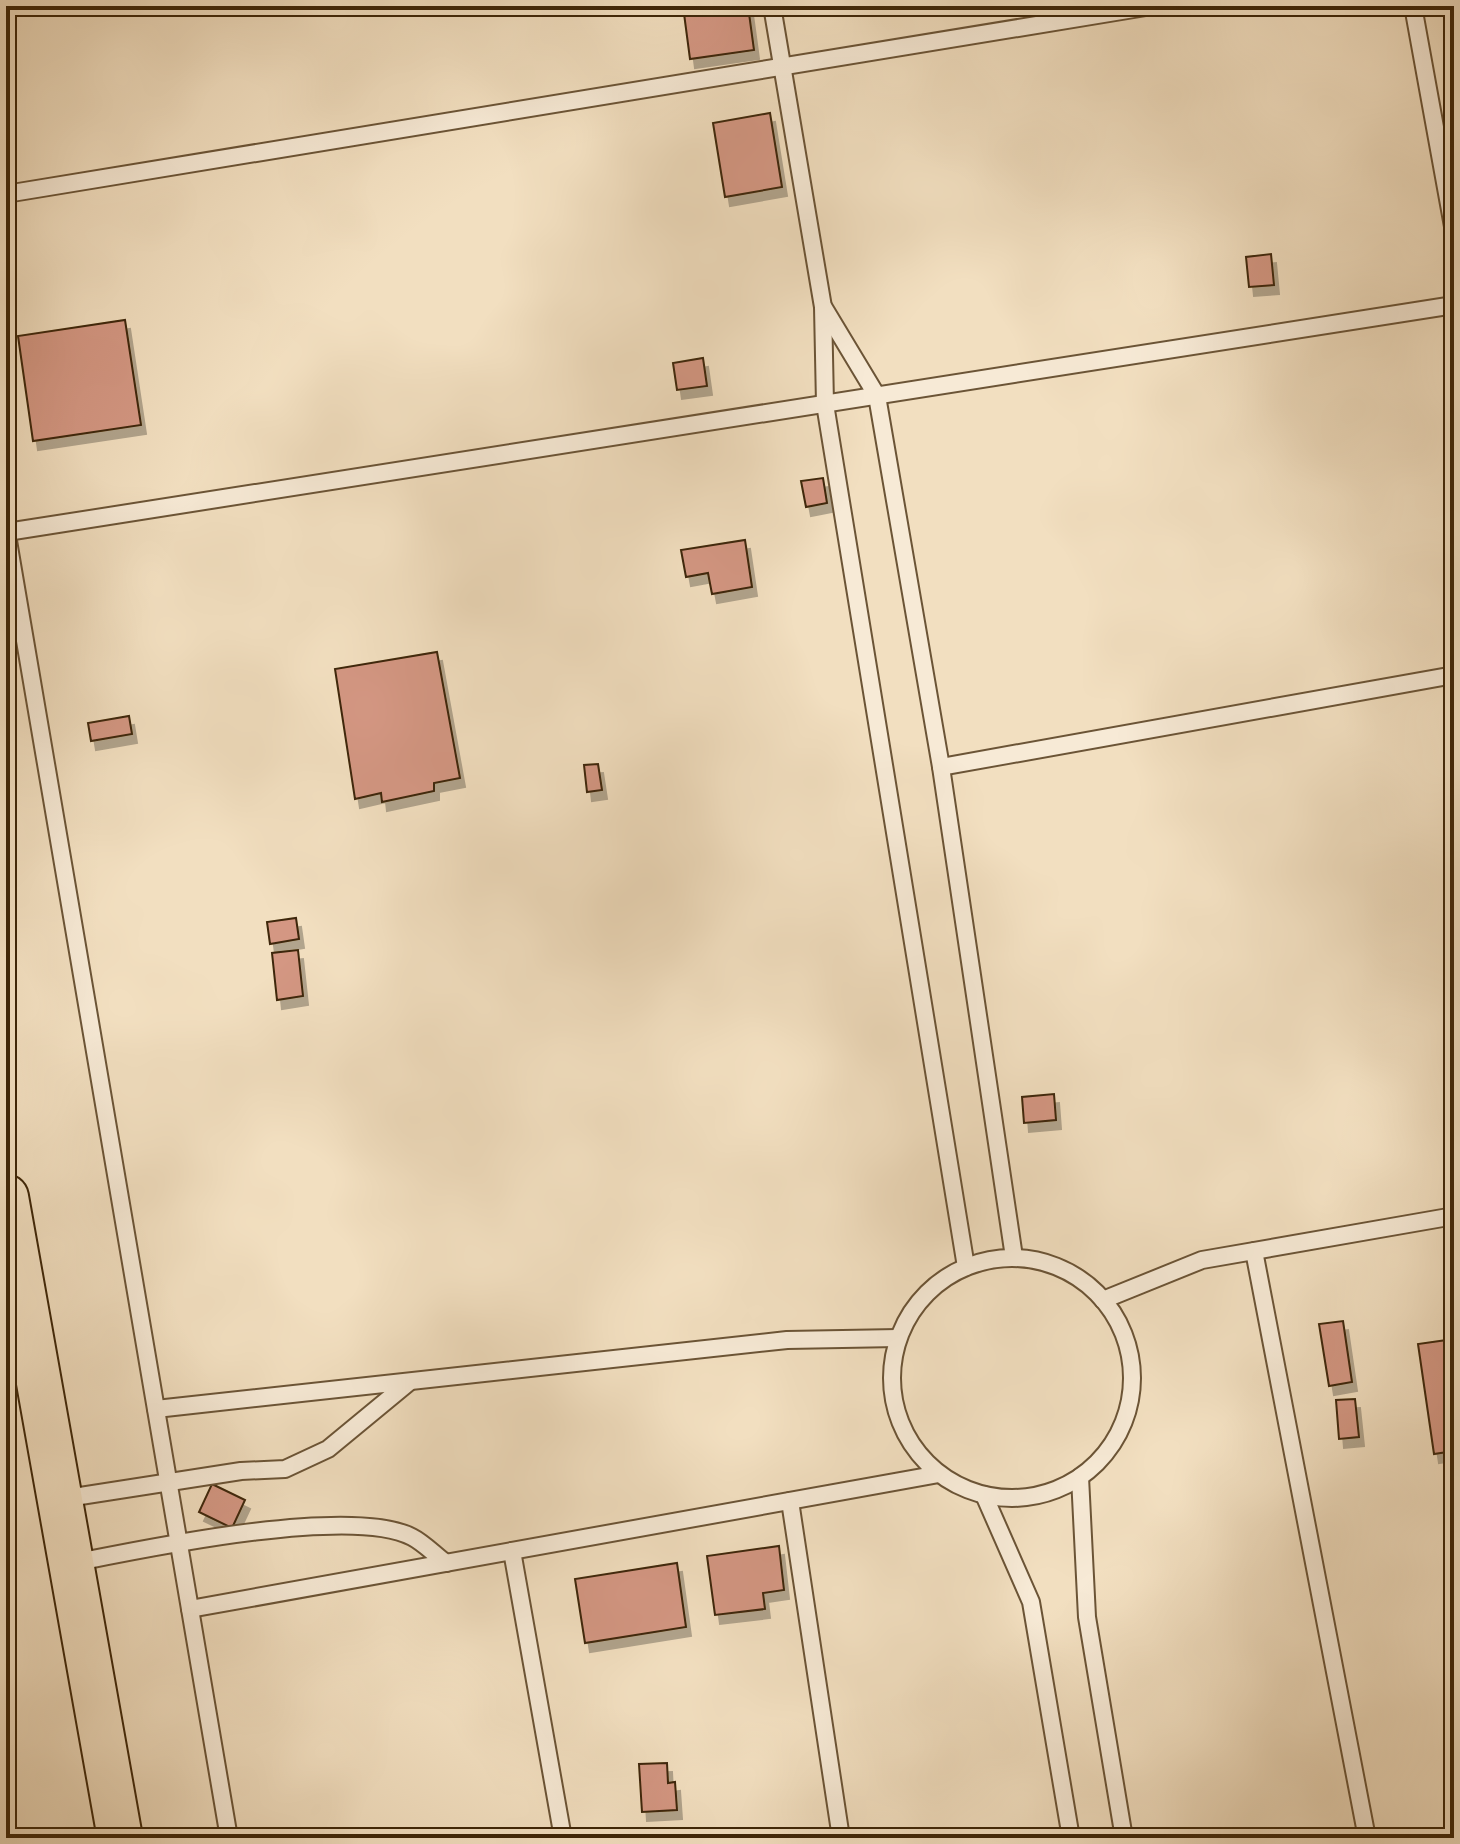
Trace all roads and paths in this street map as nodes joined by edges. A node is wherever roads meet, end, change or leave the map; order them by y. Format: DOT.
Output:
graph roads {
  1 [pos="772,6"];
  2 [pos="1152,6"];
  3 [pos="1413,6"];
  4 [pos="782,64"];
  5 [pos="6,194"];
  6 [pos="1454,232"];
  7 [pos="1454,305"];
  8 [pos="823,307"];
  9 [pos="877,396"];
  10 [pos="825,404"];
  11 [pos="6,531"];
  12 [pos="1454,675"];
  13 [pos="941,767"];
  14 [pos="6,1197"];
  15 [pos="1454,1216"];
  16 [pos="1254,1251"];
  17 [pos="1014,1257"];
  18 [pos="966,1267"];
  19 [pos="1103,1300"];
  20 [pos="898,1338"];
  21 [pos="409,1382"];
  22 [pos="156,1409"];
  23 [pos="939,1474"];
  24 [pos="1080,1477"];
  25 [pos="169,1484"];
  26 [pos="984,1495"];
  27 [pos="60,1499"];
  28 [pos="790,1501"];
  29 [pos="179,1542"];
  30 [pos="512,1551"];
  31 [pos="446,1563"];
  32 [pos="71,1564"];
  33 [pos="190,1609"];
  34 [pos="120,1838"];
  35 [pos="229,1838"];
  36 [pos="563,1838"];
  37 [pos="841,1838"];
  38 [pos="1071,1838"];
  39 [pos="1124,1838"];
  40 [pos="1367,1838"];
  1 -- 4 [label="lane"];
  2 -- 4 [label="lane"];
  3 -- 6 [label="lane"];
  4 -- 5 [label="lane"];
  4 -- 8 [label="lane"];
  7 -- 9 [label="lane"];
  8 -- 9 [label="lane"];
  8 -- 10 [label="lane"];
  9 -- 10 [label="lane"];
  9 -- 13 [label="lane"];
  10 -- 11 [label="lane"];
  10 -- 18 [label="lane"];
  11 -- 22 [label="lane"];
  12 -- 13 [label="lane"];
  13 -- 17 [label="lane"];
  14 -- 27 [label="main road"];
  15 -- 16 [label="lane"];
  16 -- 19 [label="lane"];
  16 -- 40 [label="lane"];
  17 -- 18 [label="lane"];
  17 -- 19 [label="lane"];
  18 -- 20 [label="lane"];
  19 -- 24 [label="lane"];
  20 -- 21 [label="lane"];
  20 -- 23 [label="lane"];
  21 -- 22 [label="lane"];
  21 -- 25 [label="lane"];
  22 -- 25 [label="lane"];
  23 -- 26 [label="lane"];
  23 -- 28 [label="lane"];
  24 -- 26 [label="lane"];
  24 -- 39 [label="lane"];
  25 -- 27 [label="lane"];
  25 -- 29 [label="lane"];
  26 -- 38 [label="lane"];
  27 -- 32 [label="main road"];
  28 -- 30 [label="lane"];
  28 -- 37 [label="lane"];
  29 -- 31 [label="lane"];
  29 -- 32 [label="lane"];
  29 -- 33 [label="lane"];
  30 -- 31 [label="lane"];
  30 -- 36 [label="lane"];
  31 -- 33 [label="lane"];
  32 -- 34 [label="main road"];
  33 -- 35 [label="lane"];
}
